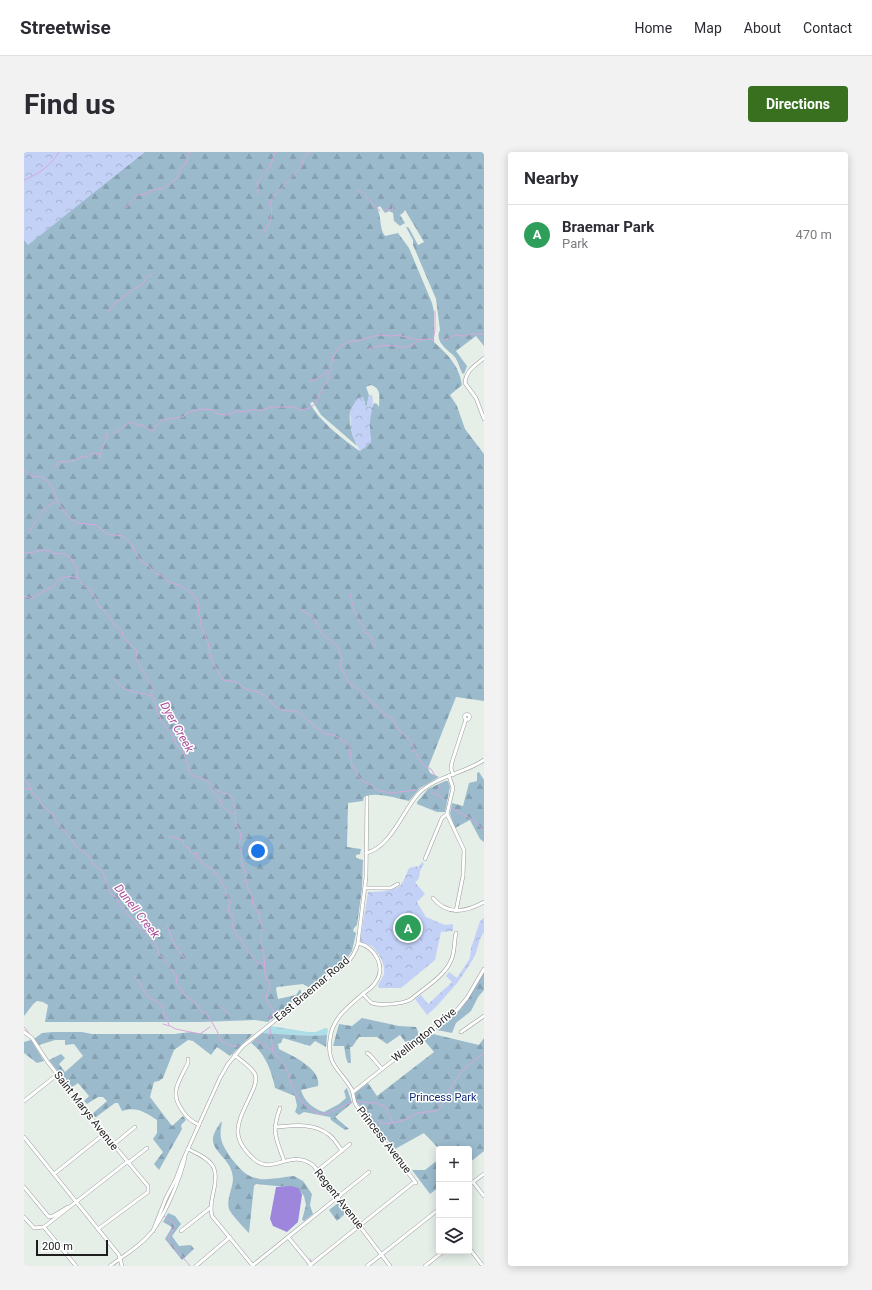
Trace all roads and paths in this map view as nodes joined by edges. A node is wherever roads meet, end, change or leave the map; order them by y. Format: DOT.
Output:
graph roads {
  1 [pos="484,358"];
  2 [pos="484,419"];
  3 [pos="466,719"];
  4 [pos="484,760"];
  5 [pos="451,776"];
  6 [pos="367,797"];
  7 [pos="447,814"];
  8 [pos="366,853"];
  9 [pos="425,859"];
  10 [pos="398,884"];
  11 [pos="365,888"];
  12 [pos="433,898"];
  13 [pos="484,902"];
  14 [pos="456,910"];
  15 [pos="456,933"];
  16 [pos="358,943"];
  17 [pos="484,969"];
  18 [pos="363,994"];
  19 [pos="484,1016"];
  20 [pos="24,1032"];
  21 [pos="461,1032"];
  22 [pos="367,1054"];
  23 [pos="234,1055"];
  24 [pos="188,1059"];
  25 [pos="382,1069"];
  26 [pos="58,1074"];
  27 [pos="172,1089"];
  28 [pos="176,1090"];
  29 [pos="353,1092"];
  30 [pos="24,1101"];
  31 [pos="280,1108"];
  32 [pos="199,1125"];
  33 [pos="135,1126"];
  34 [pos="275,1127"];
  35 [pos="104,1134"];
  36 [pos="24,1137"];
  37 [pos="350,1144"];
  38 [pos="113,1145"];
  39 [pos="147,1148"];
  40 [pos="188,1150"];
  41 [pos="342,1150"];
  42 [pos="284,1161"];
  43 [pos="128,1163"];
  44 [pos="317,1170"];
  45 [pos="369,1172"];
  46 [pos="54,1174"];
  47 [pos="484,1174"];
  48 [pos="473,1182"];
  49 [pos="24,1187"];
  50 [pos="484,1196"];
  51 [pos="338,1197"];
  52 [pos="75,1203"];
  53 [pos="210,1208"];
  54 [pos="436,1211"];
  55 [pos="24,1217"];
  56 [pos="360,1225"];
  57 [pos="44,1227"];
  58 [pos="98,1229"];
  59 [pos="181,1230"];
  60 [pos="288,1236"];
  61 [pos="230,1237"];
  62 [pos="472,1252"];
  63 [pos="382,1254"];
  64 [pos="440,1254"];
  65 [pos="120,1258"];
  66 [pos="310,1265"];
  67 [pos="76,1266"];
  68 [pos="110,1266"];
  69 [pos="122,1266"];
  70 [pos="196,1266"];
  71 [pos="253,1266"];
  72 [pos="367,1266"];
  73 [pos="390,1266"];
  74 [pos="425,1266"];
  75 [pos="483,1266"];
  1 -- 2 [label="street"];
  3 -- 5 [label="street"];
  4 -- 5 [label="street"];
  5 -- 7 [label="street"];
  5 -- 8 [label="street"];
  6 -- 8 [label="street, East Braemar Road"];
  7 -- 9 [label="street"];
  7 -- 14 [label="street"];
  8 -- 11 [label="street, East Braemar Road"];
  10 -- 11 [label="street"];
  11 -- 16 [label="street, East Braemar Road"];
  12 -- 14 [label="street"];
  13 -- 14 [label="street"];
  15 -- 18 [label="street"];
  16 -- 18 [label="street, Princess Avenue"];
  16 -- 23 [label="street, East Braemar Road"];
  17 -- 25 [label="street, Wellington Drive"];
  18 -- 29 [label="street, Princess Avenue"];
  19 -- 21 [label="street"];
  20 -- 26 [label="street, Saint Marys Avenue"];
  22 -- 25 [label="street"];
  23 -- 32 [label="street, East Braemar Road"];
  23 -- 42 [label="street, Regent Avenue"];
  24 -- 28 [label="street"];
  25 -- 29 [label="street, Wellington Drive"];
  26 -- 30 [label="street"];
  26 -- 35 [label="street, Saint Marys Avenue"];
  27 -- 28 [label="street"];
  28 -- 32 [label="street"];
  29 -- 56 [label="street, Princess Avenue"];
  31 -- 34 [label="street"];
  32 -- 40 [label="street, East Braemar Road"];
  33 -- 38 [label="street"];
  34 -- 41 [label="street"];
  34 -- 42 [label="street"];
  35 -- 38 [label="street, Saint Marys Avenue"];
  35 -- 46 [label="street"];
  36 -- 46 [label="street"];
  37 -- 41 [label="street"];
  38 -- 43 [label="street, Saint Marys Avenue"];
  39 -- 43 [label="street"];
  40 -- 53 [label="street"];
  40 -- 65 [label="street, East Braemar Road"];
  41 -- 44 [label="street"];
  42 -- 44 [label="street, Regent Avenue"];
  43 -- 52 [label="street"];
  43 -- 58 [label="street, Saint Marys Avenue"];
  44 -- 51 [label="street, Regent Avenue"];
  45 -- 51 [label="street"];
  46 -- 52 [label="street"];
  47 -- 48 [label="street"];
  48 -- 50 [label="street"];
  49 -- 52 [label="street"];
  51 -- 56 [label="street, Regent Avenue"];
  51 -- 60 [label="street"];
  52 -- 57 [label="street"];
  52 -- 58 [label="street"];
  53 -- 59 [label="street"];
  53 -- 61 [label="street"];
  54 -- 63 [label="street"];
  55 -- 57 [label="street"];
  56 -- 63 [label="street, Regent Avenue"];
  56 -- 66 [label="street"];
  57 -- 67 [label="street"];
  58 -- 65 [label="street"];
  60 -- 66 [label="street"];
  60 -- 71 [label="street"];
  61 -- 70 [label="street"];
  61 -- 71 [label="street"];
  62 -- 75 [label="street"];
  63 -- 72 [label="street"];
  63 -- 73 [label="street, Regent Avenue"];
  64 -- 74 [label="street"];
  65 -- 68 [label="street, East Braemar Road"];
  65 -- 69 [label="street"];
}
